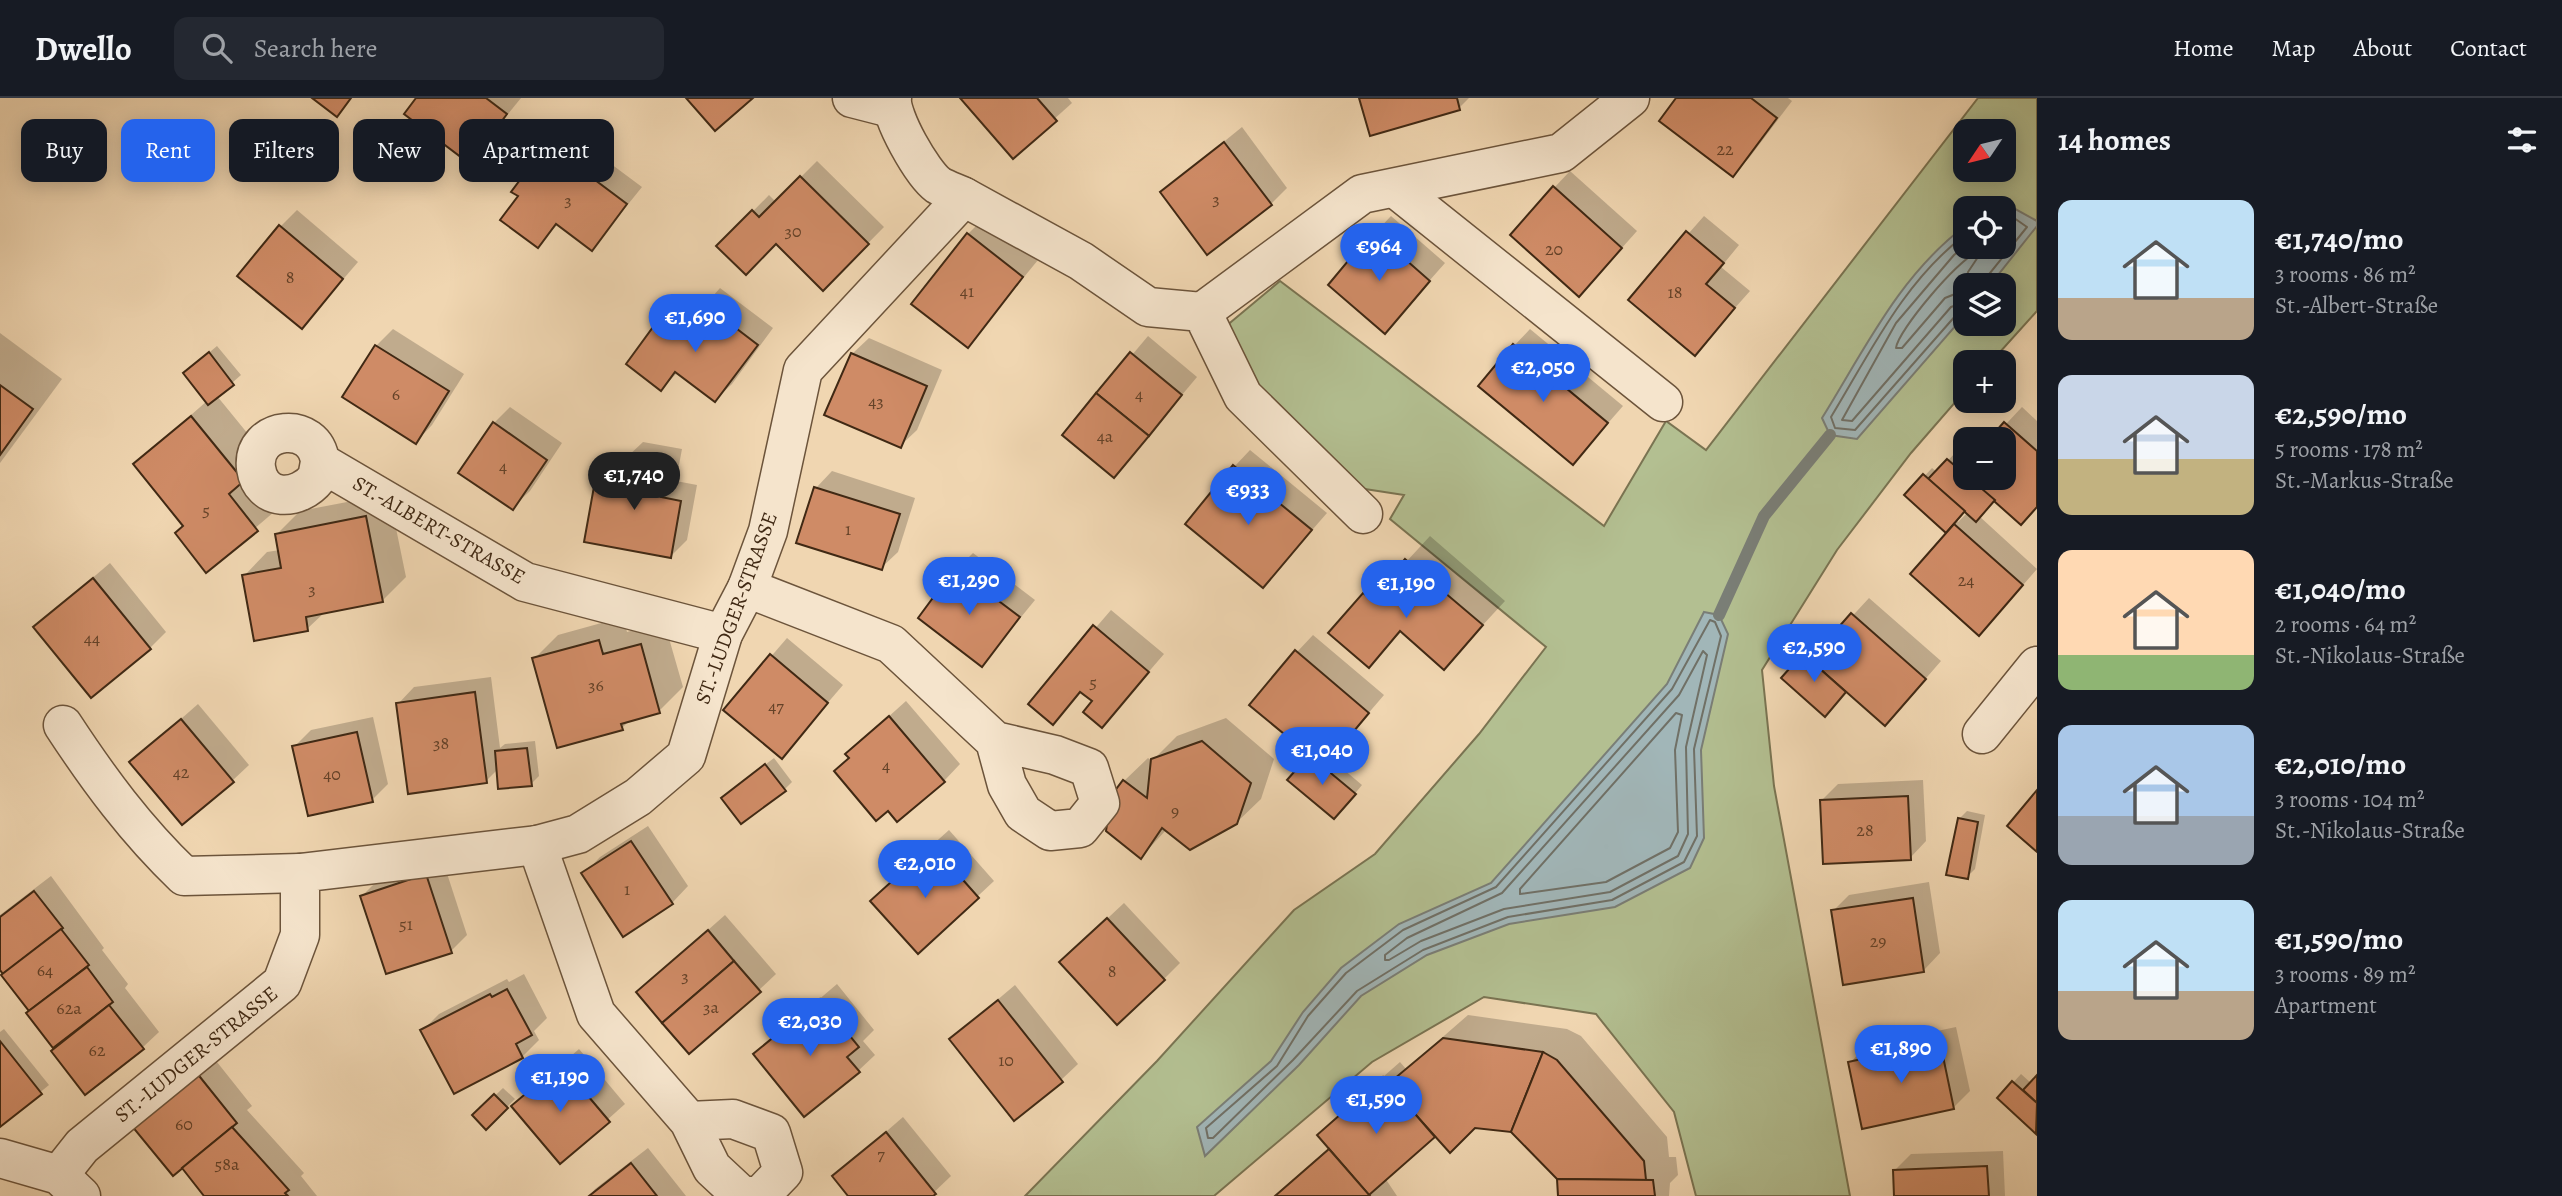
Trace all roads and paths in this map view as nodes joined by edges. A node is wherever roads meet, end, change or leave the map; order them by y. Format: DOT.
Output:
graph roads {
  1 [pos="852,98"];
  2 [pos="1630,98"];
  3 [pos="891,103"];
  4 [pos="1395,188"];
  5 [pos="964,197"];
  6 [pos="1202,312"];
  7 [pos="1663,402"];
  8 [pos="320,462"];
  9 [pos="1363,514"];
  10 [pos="747,588"];
  11 [pos="723,635"];
  12 [pos="2037,666"];
  13 [pos="63,725"];
  14 [pos="1982,734"];
  15 [pos="995,741"];
  16 [pos="537,845"];
  17 [pos="300,873"];
  18 [pos="690,1121"];
  19 [pos="0,1158"];
  20 [pos="70,1185"];
  1 -- 3 [label="street"];
  2 -- 4 [label="street"];
  3 -- 5 [label="street"];
  4 -- 6 [label="street"];
  4 -- 7 [label="street"];
  5 -- 6 [label="street"];
  5 -- 10 [label="street, ST.-LUDGER-STRASSE"];
  6 -- 9 [label="street"];
  8 -- 11 [label="street, ST.-ALBERT-STRASSE"];
  10 -- 11 [label="street, ST.-LUDGER-STRASSE"];
  10 -- 15 [label="street"];
  11 -- 16 [label="street, ST.-LUDGER-STRASSE"];
  12 -- 14 [label="street"];
  13 -- 17 [label="street, ST.-LUDGER-STRASSE"];
  16 -- 17 [label="street, ST.-LUDGER-STRASSE"];
  16 -- 18 [label="street"];
  17 -- 20 [label="street, ST.-LUDGER-STRASSE"];
  19 -- 20 [label="street"];
}
